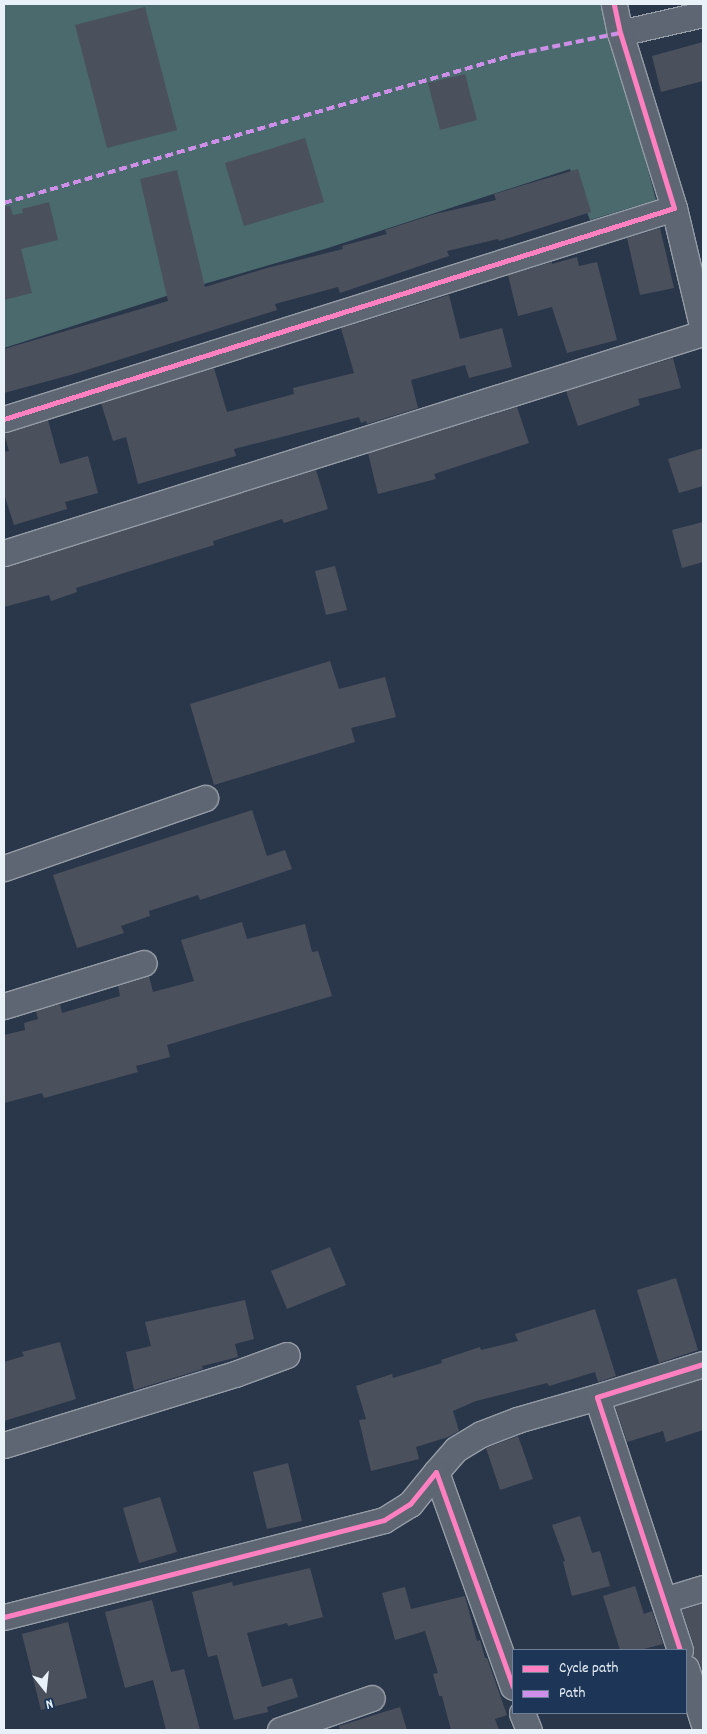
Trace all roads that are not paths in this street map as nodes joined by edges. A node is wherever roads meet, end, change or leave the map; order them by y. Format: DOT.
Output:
graph roads {
  1 [pos="614,4"];
  2 [pos="703,14"];
  3 [pos="620,32"];
  4 [pos="674,208"];
  5 [pos="703,331"];
  6 [pos="4,419"];
  7 [pos="4,554"];
  8 [pos="206,798"];
  9 [pos="4,868"];
  10 [pos="144,963"];
  11 [pos="4,1006"];
  12 [pos="287,1355"];
  13 [pos="703,1364"];
  14 [pos="597,1397"];
  15 [pos="4,1444"];
  16 [pos="436,1472"];
  17 [pos="703,1588"];
  18 [pos="664,1600"];
  19 [pos="4,1617"];
  20 [pos="680,1649"];
  21 [pos="687,1671"];
  22 [pos="512,1684"];
  23 [pos="372,1698"];
  24 [pos="522,1714"];
  25 [pos="703,1722"];
  26 [pos="280,1730"];
  27 [pos="529,1730"];
  1 -- 3 [label="street"];
  2 -- 3 [label="street"];
  3 -- 4 [label="street"];
  4 -- 5 [label="street"];
  4 -- 6 [label="street"];
  5 -- 7 [label="street"];
  8 -- 9 [label="street"];
  10 -- 11 [label="street"];
  12 -- 15 [label="street"];
  13 -- 14 [label="street"];
  14 -- 16 [label="street"];
  14 -- 18 [label="street"];
  16 -- 19 [label="street"];
  16 -- 22 [label="street"];
  17 -- 18 [label="street"];
  18 -- 20 [label="street"];
  21 -- 25 [label="street"];
  23 -- 26 [label="street"];
  24 -- 27 [label="street"];
}
